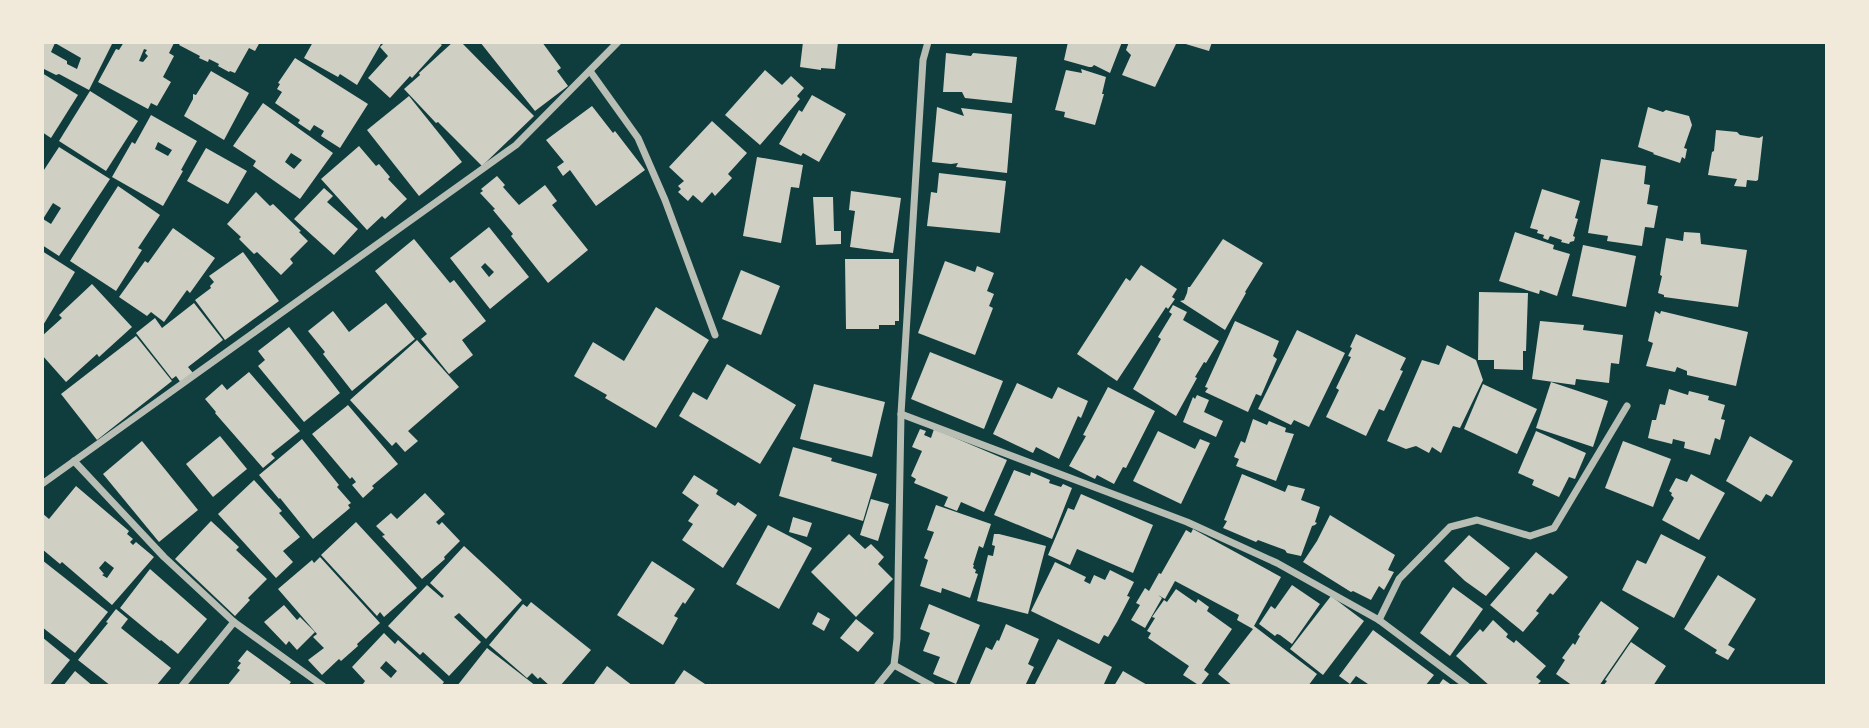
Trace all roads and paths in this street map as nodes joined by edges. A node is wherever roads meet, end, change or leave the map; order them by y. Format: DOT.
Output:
graph roads {
  1 [pos="618,42"];
  2 [pos="928,42"];
  3 [pos="590,71"];
  4 [pos="715,335"];
  5 [pos="1627,406"];
  6 [pos="901,415"];
  7 [pos="74,461"];
  8 [pos="42,484"];
  9 [pos="1379,620"];
  10 [pos="234,622"];
  11 [pos="894,665"];
  12 [pos="182,686"];
  13 [pos="323,686"];
  14 [pos="877,686"];
  15 [pos="932,686"];
  16 [pos="1467,686"];
  1 -- 3 [label="street"];
  2 -- 6 [label="street"];
  3 -- 4 [label="street"];
  3 -- 7 [label="street"];
  5 -- 9 [label="street"];
  6 -- 9 [label="street"];
  6 -- 11 [label="street"];
  7 -- 8 [label="street"];
  7 -- 10 [label="street"];
  9 -- 16 [label="street"];
  10 -- 12 [label="street"];
  10 -- 13 [label="street"];
  11 -- 14 [label="street"];
  11 -- 15 [label="street"];
}
